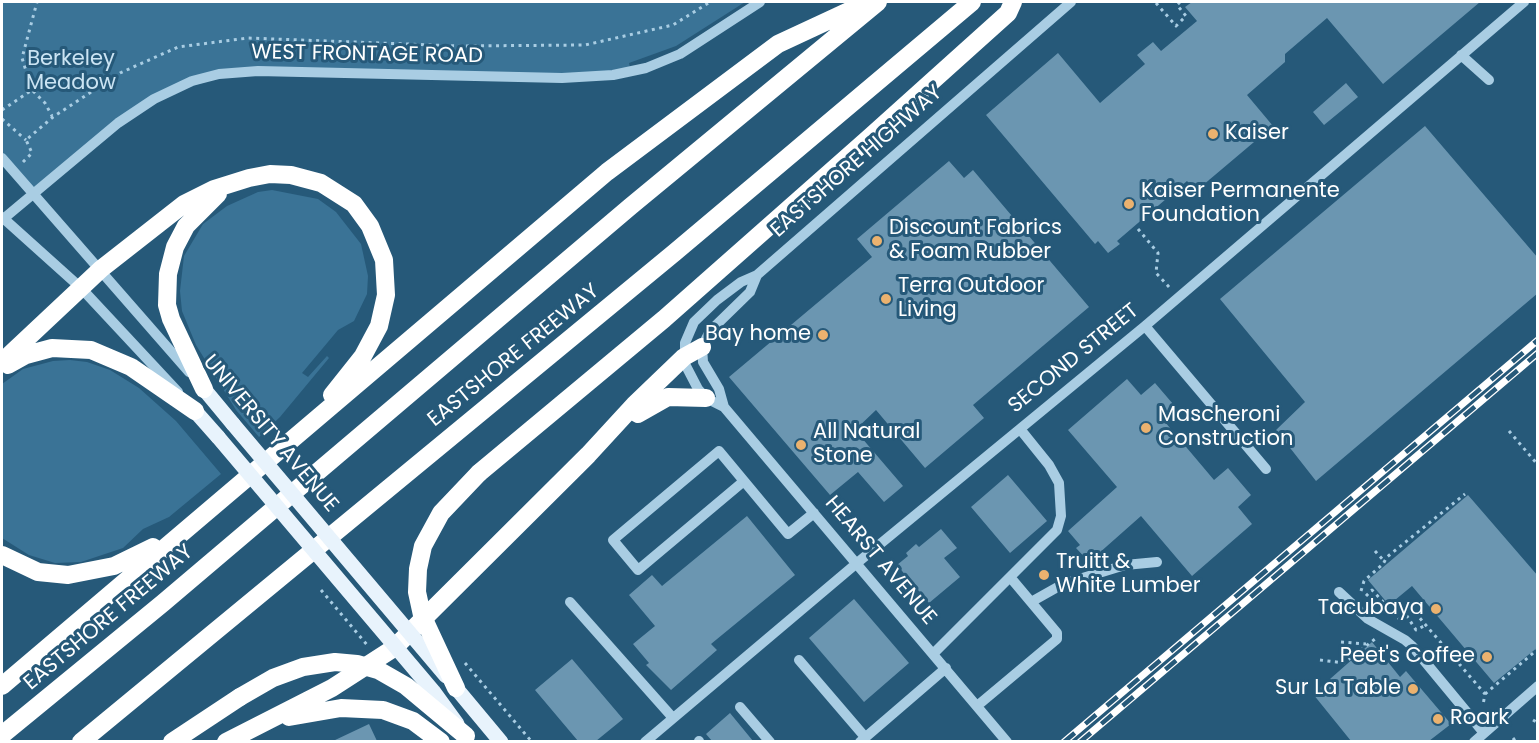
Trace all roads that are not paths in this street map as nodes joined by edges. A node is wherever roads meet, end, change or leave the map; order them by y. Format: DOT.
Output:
graph roads {
  1 [pos="760,2"];
  2 [pos="870,2"];
  3 [pos="878,2"];
  4 [pos="972,2"];
  5 [pos="1013,2"];
  6 [pos="1071,2"];
  7 [pos="1524,2"];
  8 [pos="1461,55"];
  9 [pos="1489,80"];
  10 [pos="2,158"];
  11 [pos="238,182"];
  12 [pos="33,192"];
  13 [pos="2,218"];
  14 [pos="101,269"];
  15 [pos="757,275"];
  16 [pos="81,288"];
  17 [pos="1145,327"];
  18 [pos="702,347"];
  19 [pos="684,357"];
  20 [pos="2,362"];
  21 [pos="2,369"];
  22 [pos="204,389"];
  23 [pos="706,398"];
  24 [pos="724,407"];
  25 [pos="195,411"];
  26 [pos="1020,429"];
  27 [pos="277,452"];
  28 [pos="588,455"];
  29 [pos="1266,469"];
  30 [pos="744,481"];
  31 [pos="207,512"];
  32 [pos="814,513"];
  33 [pos="2,555"];
  34 [pos="1157,562"];
  35 [pos="856,563"];
  36 [pos="1010,577"];
  37 [pos="1340,592"];
  38 [pos="570,602"];
  39 [pos="1031,602"];
  40 [pos="933,654"];
  41 [pos="799,660"];
  42 [pos="946,669"];
  43 [pos="2,686"];
  44 [pos="1538,687"];
  45 [pos="456,688"];
  46 [pos="977,706"];
  47 [pos="740,707"];
  48 [pos="673,718"];
  49 [pos="1484,733"];
  50 [pos="2,735"];
  51 [pos="230,739"];
  52 [pos="468,739"];
  53 [pos="862,739"];
  54 [pos="81,741"];
  55 [pos="172,741"];
  56 [pos="441,741"];
  57 [pos="501,741"];
  58 [pos="645,741"];
  59 [pos="770,741"];
  60 [pos="1007,741"];
  61 [pos="1474,741"];
  1 -- 12 [label="street, WEST FRONTAGE ROAD"];
  2 -- 27 [label="highway"];
  3 -- 50 [label="highway, EASTSHORE FREEWAY"];
  4 -- 54 [label="highway, EASTSHORE FREEWAY"];
  5 -- 45 [label="highway, bridge"];
  6 -- 15 [label="street, EASTSHORE HIGHWAY"];
  7 -- 8 [label="street, SECOND STREET"];
  8 -- 9 [label="street"];
  8 -- 17 [label="street, SECOND STREET"];
  10 -- 12 [label="street, UNIVERSITY AVENUE"];
  11 -- 14 [label="highway"];
  11 -- 22 [label="highway"];
  11 -- 27 [label="highway"];
  12 -- 13 [label="street, WEST FRONTAGE ROAD"];
  12 -- 14 [label="street, UNIVERSITY AVENUE"];
  13 -- 16 [label="street, UNIVERSITY AVENUE"];
  14 -- 16 [label="highway"];
  14 -- 22 [label="street, UNIVERSITY AVENUE"];
  15 -- 18 [label="street"];
  15 -- 19 [label="street, EASTSHORE HIGHWAY"];
  16 -- 20 [label="highway"];
  16 -- 25 [label="street, UNIVERSITY AVENUE"];
  17 -- 26 [label="street, SECOND STREET"];
  17 -- 29 [label="street"];
  18 -- 19 [label="highway"];
  18 -- 24 [label="street, HEARST AVENUE"];
  19 -- 23 [label="street, HEARST AVENUE"];
  19 -- 28 [label="highway"];
  21 -- 25 [label="highway"];
  22 -- 45 [label="main road, UNIVERSITY AVENUE, bridge"];
  23 -- 24 [label="street, HEARST AVENUE"];
  23 -- 28 [label="highway"];
  24 -- 32 [label="street, HEARST AVENUE"];
  25 -- 52 [label="main road, UNIVERSITY AVENUE, bridge"];
  26 -- 35 [label="street, SECOND STREET"];
  26 -- 36 [label="street"];
  27 -- 31 [label="highway"];
  28 -- 51 [label="highway"];
  30 -- 30 [label="street"];
  30 -- 32 [label="street"];
  31 -- 33 [label="highway"];
  31 -- 43 [label="highway"];
  32 -- 35 [label="street, HEARST AVENUE"];
  34 -- 39 [label="street"];
  35 -- 40 [label="street, HEARST AVENUE"];
  35 -- 48 [label="street, SECOND STREET"];
  36 -- 39 [label="street"];
  36 -- 40 [label="street"];
  37 -- 49 [label="street"];
  38 -- 48 [label="street"];
  39 -- 46 [label="street"];
  40 -- 42 [label="street, HEARST AVENUE"];
  41 -- 53 [label="street"];
  42 -- 46 [label="street, HEARST AVENUE"];
  42 -- 53 [label="street"];
  44 -- 49 [label="street"];
  45 -- 57 [label="main road, UNIVERSITY AVENUE"];
  46 -- 60 [label="street, HEARST AVENUE"];
  47 -- 59 [label="street"];
  48 -- 58 [label="street, SECOND STREET"];
  49 -- 61 [label="street"];
  51 -- 56 [label="highway"];
  52 -- 55 [label="highway, bridge"];
}
